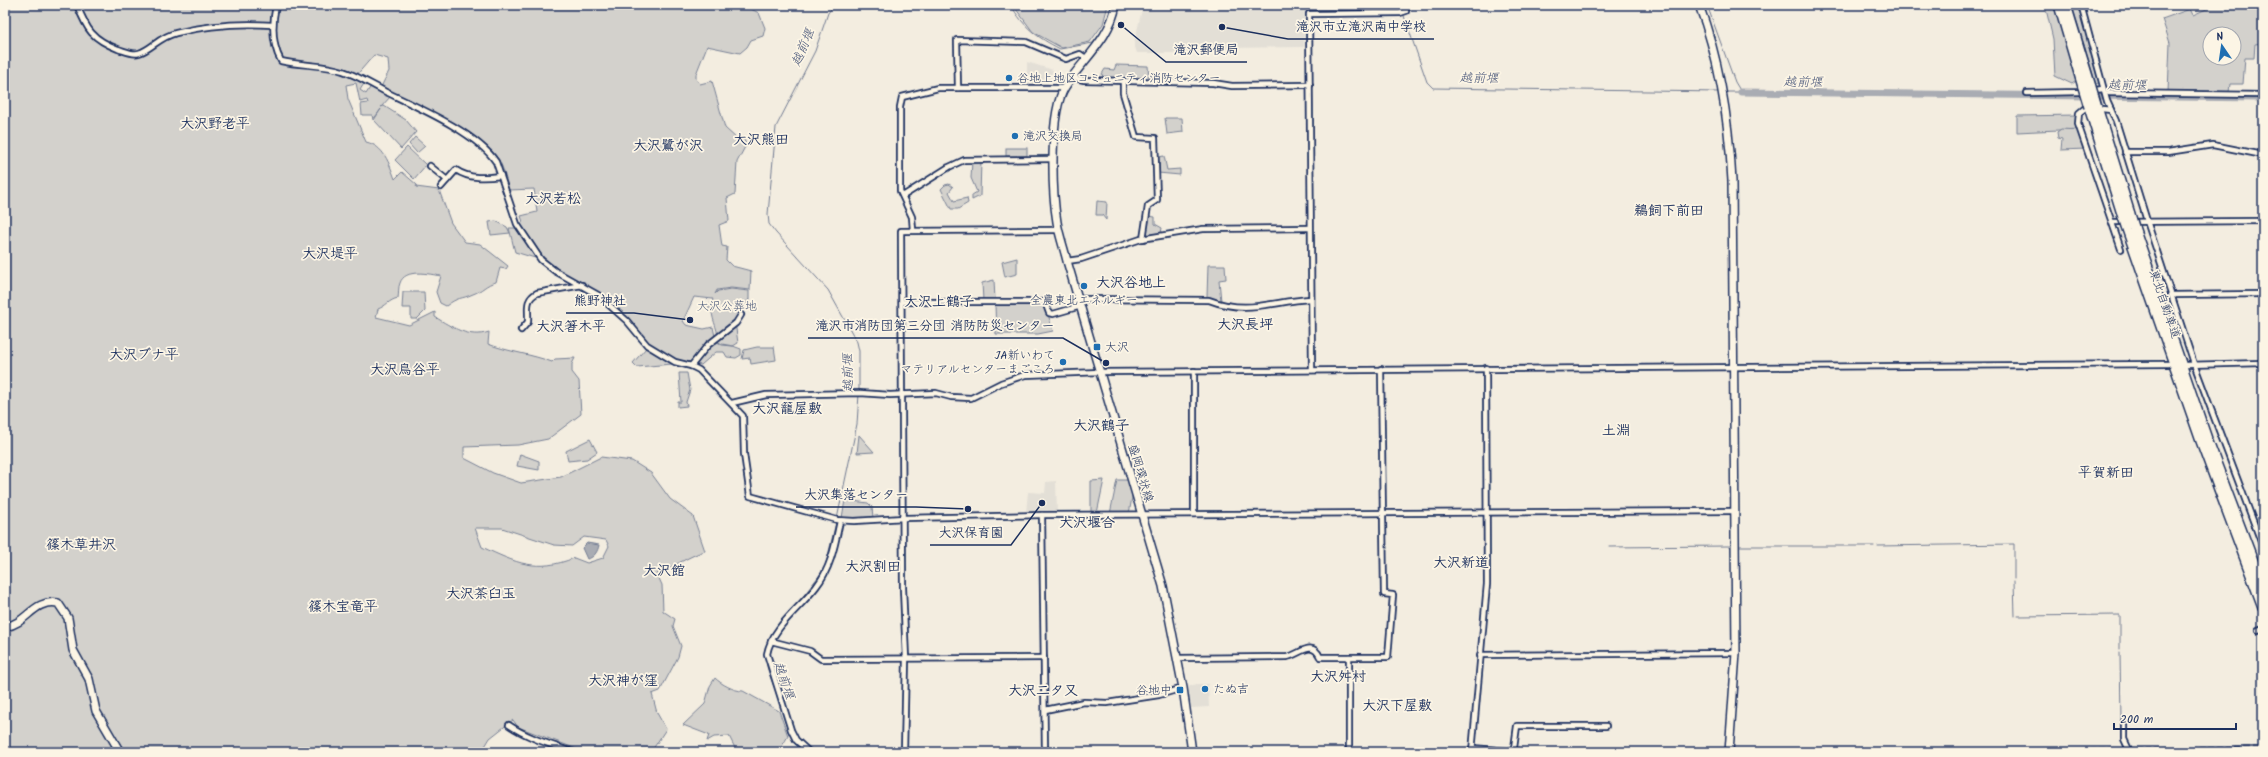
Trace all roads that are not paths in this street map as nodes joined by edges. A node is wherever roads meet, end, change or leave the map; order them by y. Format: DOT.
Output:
graph roads {
  1 [pos="77,5"];
  2 [pos="276,5"];
  3 [pos="1116,5"];
  4 [pos="1404,5"];
  5 [pos="1700,5"];
  6 [pos="2059,5"];
  7 [pos="2066,5"];
  8 [pos="2081,5"];
  9 [pos="272,25"];
  10 [pos="1086,58"];
  11 [pos="1071,78"];
  12 [pos="1123,81"];
  13 [pos="1310,85"];
  14 [pos="2087,87"];
  15 [pos="958,88"];
  16 [pos="1064,88"];
  17 [pos="2106,91"];
  18 [pos="2027,93"];
  19 [pos="2263,94"];
  20 [pos="2093,108"];
  21 [pos="2111,110"];
  22 [pos="2125,152"];
  23 [pos="2263,155"];
  24 [pos="1054,159"];
  25 [pos="430,166"];
  26 [pos="501,176"];
  27 [pos="447,180"];
  28 [pos="441,187"];
  29 [pos="903,196"];
  30 [pos="2147,221"];
  31 [pos="2112,222"];
  32 [pos="2263,222"];
  33 [pos="2130,227"];
  34 [pos="1310,228"];
  35 [pos="913,230"];
  36 [pos="1059,230"];
  37 [pos="1143,239"];
  38 [pos="2121,249"];
  39 [pos="1067,261"];
  40 [pos="582,285"];
  41 [pos="2263,294"];
  42 [pos="2171,295"];
  43 [pos="1311,299"];
  44 [pos="902,302"];
  45 [pos="1079,303"];
  46 [pos="741,315"];
  47 [pos="521,330"];
  48 [pos="2263,363"];
  49 [pos="2168,364"];
  50 [pos="2194,364"];
  51 [pos="2186,365"];
  52 [pos="691,366"];
  53 [pos="1734,367"];
  54 [pos="1486,368"];
  55 [pos="1381,369"];
  56 [pos="1312,370"];
  57 [pos="1194,371"];
  58 [pos="1100,372"];
  59 [pos="903,395"];
  60 [pos="732,403"];
  61 [pos="1735,511"];
  62 [pos="1486,513"];
  63 [pos="1194,514"];
  64 [pos="1383,514"];
  65 [pos="1042,515"];
  66 [pos="1143,516"];
  67 [pos="904,518"];
  68 [pos="837,520"];
  69 [pos="2263,546"];
  70 [pos="2263,587"];
  71 [pos="2263,606"];
  72 [pos="5,627"];
  73 [pos="771,642"];
  74 [pos="1736,653"];
  75 [pos="1480,655"];
  76 [pos="1349,657"];
  77 [pos="1044,658"];
  78 [pos="1178,658"];
  79 [pos="906,659"];
  80 [pos="1183,688"];
  81 [pos="1045,710"];
  82 [pos="2124,722"];
  83 [pos="509,725"];
  84 [pos="1606,726"];
  85 [pos="1472,750"];
  86 [pos="120,752"];
  87 [pos="572,752"];
  88 [pos="809,752"];
  89 [pos="904,752"];
  90 [pos="1045,752"];
  91 [pos="1192,752"];
  92 [pos="1349,752"];
  93 [pos="1729,752"];
  94 [pos="2130,752"];
  1 -- 9 [label="street"];
  2 -- 9 [label="street"];
  3 -- 10 [label="street, 盛岡環状線"];
  4 -- 13 [label="street"];
  5 -- 53 [label="street"];
  6 -- 14 [label="highway, 東北自動車道"];
  7 -- 14 [label="highway, 東北自動車道"];
  8 -- 17 [label="street"];
  9 -- 26 [label="street"];
  10 -- 11 [label="street, 盛岡環状線"];
  10 -- 15 [label="street"];
  11 -- 12 [label="street"];
  11 -- 16 [label="street, 盛岡環状線"];
  12 -- 13 [label="street"];
  12 -- 37 [label="street"];
  13 -- 34 [label="street"];
  14 -- 20 [label="highway, 東北自動車道, bridge"];
  15 -- 16 [label="street"];
  15 -- 29 [label="street"];
  16 -- 24 [label="street, 盛岡環状線"];
  17 -- 18 [label="street"];
  17 -- 19 [label="street"];
  17 -- 21 [label="street"];
  20 -- 21 [label="street"];
  20 -- 31 [label="street"];
  20 -- 33 [label="highway, 東北自動車道, bridge"];
  21 -- 22 [label="street"];
  22 -- 23 [label="street"];
  22 -- 30 [label="street"];
  24 -- 29 [label="street"];
  24 -- 36 [label="street, 盛岡環状線"];
  25 -- 27 [label="street"];
  26 -- 27 [label="street"];
  26 -- 40 [label="street"];
  27 -- 28 [label="street"];
  29 -- 35 [label="street"];
  30 -- 31 [label="street"];
  30 -- 32 [label="street"];
  30 -- 42 [label="street"];
  31 -- 38 [label="street"];
  33 -- 70 [label="highway, 東北自動車道"];
  33 -- 71 [label="highway, 東北自動車道"];
  34 -- 37 [label="street"];
  34 -- 43 [label="street"];
  35 -- 36 [label="street"];
  35 -- 44 [label="street"];
  36 -- 39 [label="street, 盛岡環状線"];
  37 -- 39 [label="street"];
  39 -- 45 [label="street, 盛岡環状線"];
  40 -- 47 [label="street"];
  40 -- 52 [label="street"];
  41 -- 42 [label="street"];
  42 -- 50 [label="street"];
  43 -- 45 [label="street"];
  43 -- 56 [label="street"];
  44 -- 45 [label="street"];
  44 -- 59 [label="street"];
  45 -- 58 [label="street, 盛岡環状線"];
  46 -- 52 [label="street"];
  48 -- 50 [label="street"];
  49 -- 53 [label="street"];
  50 -- 51 [label="street"];
  50 -- 69 [label="street"];
  52 -- 60 [label="street"];
  53 -- 54 [label="street"];
  53 -- 61 [label="street"];
  54 -- 55 [label="street"];
  54 -- 62 [label="street"];
  55 -- 56 [label="street"];
  55 -- 64 [label="street"];
  56 -- 57 [label="street"];
  57 -- 58 [label="street"];
  57 -- 63 [label="street"];
  58 -- 59 [label="street"];
  58 -- 66 [label="street, 盛岡環状線"];
  59 -- 60 [label="street"];
  59 -- 67 [label="street"];
  60 -- 68 [label="street"];
  61 -- 62 [label="street"];
  61 -- 74 [label="street"];
  62 -- 64 [label="street"];
  62 -- 75 [label="street"];
  63 -- 64 [label="street"];
  63 -- 66 [label="street"];
  64 -- 76 [label="street"];
  65 -- 66 [label="street"];
  65 -- 67 [label="street"];
  65 -- 77 [label="street"];
  66 -- 78 [label="street, 盛岡環状線"];
  67 -- 68 [label="street"];
  67 -- 79 [label="street"];
  68 -- 73 [label="street"];
  72 -- 86 [label="street"];
  73 -- 79 [label="street"];
  73 -- 88 [label="street"];
  74 -- 75 [label="street"];
  74 -- 93 [label="street"];
  75 -- 85 [label="street"];
  76 -- 78 [label="street"];
  76 -- 92 [label="street"];
  77 -- 79 [label="street"];
  77 -- 81 [label="street"];
  78 -- 80 [label="street, 盛岡環状線"];
  79 -- 89 [label="street"];
  80 -- 81 [label="street"];
  80 -- 91 [label="street, 盛岡環状線"];
  81 -- 90 [label="street"];
  82 -- 94 [label="street"];
  83 -- 87 [label="street"];
  84 -- 85 [label="street"];
}
